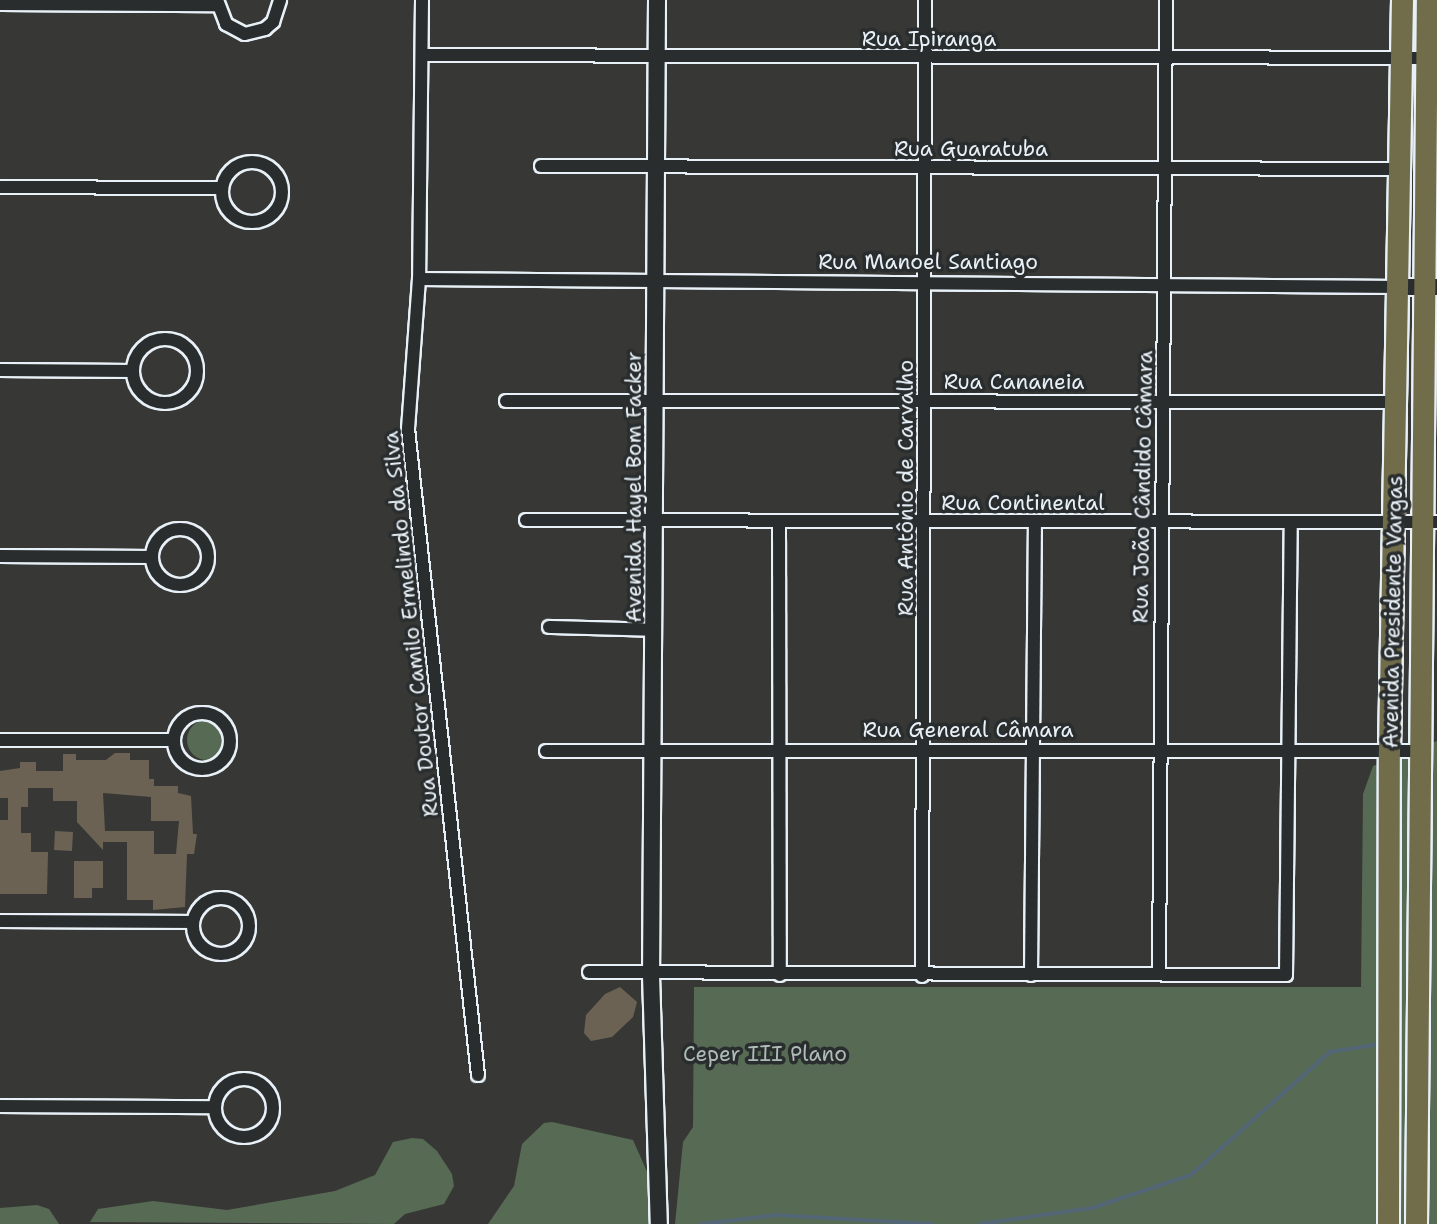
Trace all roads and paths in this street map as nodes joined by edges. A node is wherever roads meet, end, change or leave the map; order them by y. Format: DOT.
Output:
graph roads {
  1 [pos="280,0"];
  2 [pos="422,0"];
  3 [pos="657,0"];
  4 [pos="925,0"];
  5 [pos="1166,0"];
  6 [pos="1402,0"];
  7 [pos="1427,0"];
  8 [pos="217,2"];
  9 [pos="0,4"];
  10 [pos="422,55"];
  11 [pos="656,58"];
  12 [pos="925,58"];
  13 [pos="1402,58"];
  14 [pos="1432,58"];
  15 [pos="1166,59"];
  16 [pos="654,165"];
  17 [pos="541,166"];
  18 [pos="926,168"];
  19 [pos="1162,168"];
  20 [pos="1401,169"];
  21 [pos="0,187"];
  22 [pos="221,188"];
  23 [pos="419,279"];
  24 [pos="925,282"];
  25 [pos="657,284"];
  26 [pos="1163,285"];
  27 [pos="1400,287"];
  28 [pos="1431,287"];
  29 [pos="0,370"];
  30 [pos="133,371"];
  31 [pos="506,401"];
  32 [pos="656,401"];
  33 [pos="1164,401"];
  34 [pos="925,402"];
  35 [pos="1397,402"];
  36 [pos="526,520"];
  37 [pos="653,522"];
  38 [pos="779,522"];
  39 [pos="1163,522"];
  40 [pos="1396,522"];
  41 [pos="1429,522"];
  42 [pos="926,523"];
  43 [pos="1035,523"];
  44 [pos="1291,523"];
  45 [pos="0,556"];
  46 [pos="152,557"];
  47 [pos="549,627"];
  48 [pos="654,630"];
  49 [pos="0,740"];
  50 [pos="173,740"];
  51 [pos="923,748"];
  52 [pos="1031,748"];
  53 [pos="782,749"];
  54 [pos="653,750"];
  55 [pos="1158,750"];
  56 [pos="546,751"];
  57 [pos="1389,751"];
  58 [pos="1419,751"];
  59 [pos="1286,752"];
  60 [pos="0,921"];
  61 [pos="192,922"];
  62 [pos="589,972"];
  63 [pos="1160,974"];
  64 [pos="652,975"];
  65 [pos="780,975"];
  66 [pos="1031,975"];
  67 [pos="922,976"];
  68 [pos="478,1075"];
  69 [pos="0,1106"];
  70 [pos="214,1107"];
  71 [pos="659,1217"];
  72 [pos="1388,1224"];
  73 [pos="1416,1224"];
  1 -- 8 [label="street"];
  2 -- 10 [label="street, Rua Doutor Camilo Ermelindo da Silva"];
  3 -- 11 [label="street, Avenida Hayel Bom Facker"];
  4 -- 12 [label="street, Rua Antônio de Carvalho"];
  5 -- 15 [label="street, Rua João Cândido Câmara"];
  6 -- 13 [label="main road, Avenida Presidente Vargas"];
  7 -- 14 [label="main road, Avenida Presidente Vargas"];
  8 -- 9 [label="street"];
  10 -- 11 [label="street, Rua Ipiranga"];
  10 -- 23 [label="street, Rua Doutor Camilo Ermelindo da Silva"];
  11 -- 12 [label="street, Rua Ipiranga"];
  11 -- 16 [label="street, Avenida Hayel Bom Facker"];
  12 -- 15 [label="street, Rua Ipiranga"];
  12 -- 18 [label="street, Rua Antônio de Carvalho"];
  13 -- 14 [label="street, Rua Ipiranga"];
  13 -- 15 [label="street, Rua Ipiranga"];
  13 -- 20 [label="main road, Avenida Presidente Vargas"];
  14 -- 28 [label="main road, Avenida Presidente Vargas"];
  15 -- 19 [label="street, Rua João Cândido Câmara"];
  16 -- 17 [label="street, Rua Guaratuba"];
  16 -- 18 [label="street, Rua Guaratuba"];
  16 -- 25 [label="street, Avenida Hayel Bom Facker"];
  18 -- 19 [label="street, Rua Guaratuba"];
  18 -- 24 [label="street, Rua Antônio de Carvalho"];
  19 -- 20 [label="street, Rua Guaratuba"];
  19 -- 26 [label="street, Rua João Cândido Câmara"];
  20 -- 27 [label="main road, Avenida Presidente Vargas"];
  21 -- 22 [label="street"];
  22 -- 22 [label="street"];
  23 -- 25 [label="street, Rua Manoel Santiago"];
  23 -- 68 [label="street, Rua Doutor Camilo Ermelindo da Silva"];
  24 -- 25 [label="street, Rua Manoel Santiago"];
  24 -- 26 [label="street, Rua Manoel Santiago"];
  24 -- 34 [label="street, Rua Antônio de Carvalho"];
  25 -- 32 [label="street, Avenida Hayel Bom Facker"];
  26 -- 27 [label="street, Rua Manoel Santiago"];
  26 -- 33 [label="street, Rua João Cândido Câmara"];
  27 -- 28 [label="street, Rua Manoel Santiago"];
  27 -- 35 [label="main road, Avenida Presidente Vargas"];
  28 -- 41 [label="main road, Avenida Presidente Vargas"];
  29 -- 30 [label="street"];
  30 -- 30 [label="street"];
  31 -- 32 [label="street, Rua Cananeia"];
  32 -- 34 [label="street, Rua Cananeia"];
  32 -- 37 [label="street, Avenida Hayel Bom Facker"];
  33 -- 34 [label="street, Rua Cananeia"];
  33 -- 35 [label="street, Rua Cananeia"];
  33 -- 39 [label="street, Rua João Cândido Câmara"];
  34 -- 42 [label="street, Rua Antônio de Carvalho"];
  35 -- 40 [label="main road, Avenida Presidente Vargas"];
  36 -- 37 [label="street, Rua Continental"];
  37 -- 38 [label="street, Rua Continental"];
  37 -- 48 [label="street, Avenida Hayel Bom Facker"];
  38 -- 42 [label="street, Rua Continental"];
  38 -- 53 [label="street"];
  39 -- 43 [label="street, Rua Continental"];
  39 -- 44 [label="street, Rua Continental"];
  39 -- 55 [label="street, Rua João Cândido Câmara"];
  40 -- 41 [label="street, Rua Continental"];
  40 -- 44 [label="street, Rua Continental"];
  40 -- 57 [label="main road, Avenida Presidente Vargas"];
  41 -- 58 [label="main road, Avenida Presidente Vargas"];
  42 -- 43 [label="street, Rua Continental"];
  42 -- 51 [label="street, Rua Antônio de Carvalho"];
  43 -- 52 [label="street"];
  44 -- 59 [label="street"];
  45 -- 46 [label="street"];
  46 -- 46 [label="street"];
  47 -- 48 [label="street"];
  48 -- 54 [label="street, Avenida Hayel Bom Facker"];
  49 -- 50 [label="street"];
  50 -- 50 [label="street"];
  51 -- 52 [label="street, Rua General Câmara"];
  51 -- 53 [label="street, Rua General Câmara"];
  51 -- 67 [label="street, Rua Antônio de Carvalho"];
  52 -- 55 [label="street, Rua General Câmara"];
  52 -- 66 [label="street"];
  53 -- 54 [label="street, Rua General Câmara"];
  53 -- 65 [label="street"];
  54 -- 56 [label="street, Rua General Câmara"];
  54 -- 64 [label="street, Avenida Hayel Bom Facker"];
  55 -- 59 [label="street, Rua General Câmara"];
  55 -- 63 [label="street, Rua João Cândido Câmara"];
  57 -- 58 [label="street, Rua General Câmara"];
  57 -- 59 [label="street, Rua General Câmara"];
  57 -- 72 [label="main road, Avenida Presidente Vargas"];
  58 -- 73 [label="main road, Avenida Presidente Vargas"];
  59 -- 63 [label="street"];
  60 -- 61 [label="street"];
  61 -- 61 [label="street"];
  62 -- 64 [label="street"];
  63 -- 66 [label="street"];
  64 -- 65 [label="street"];
  64 -- 71 [label="street, Avenida Hayel Bom Facker"];
  65 -- 67 [label="street"];
  66 -- 67 [label="street"];
  69 -- 70 [label="street"];
  70 -- 70 [label="street"];
}
